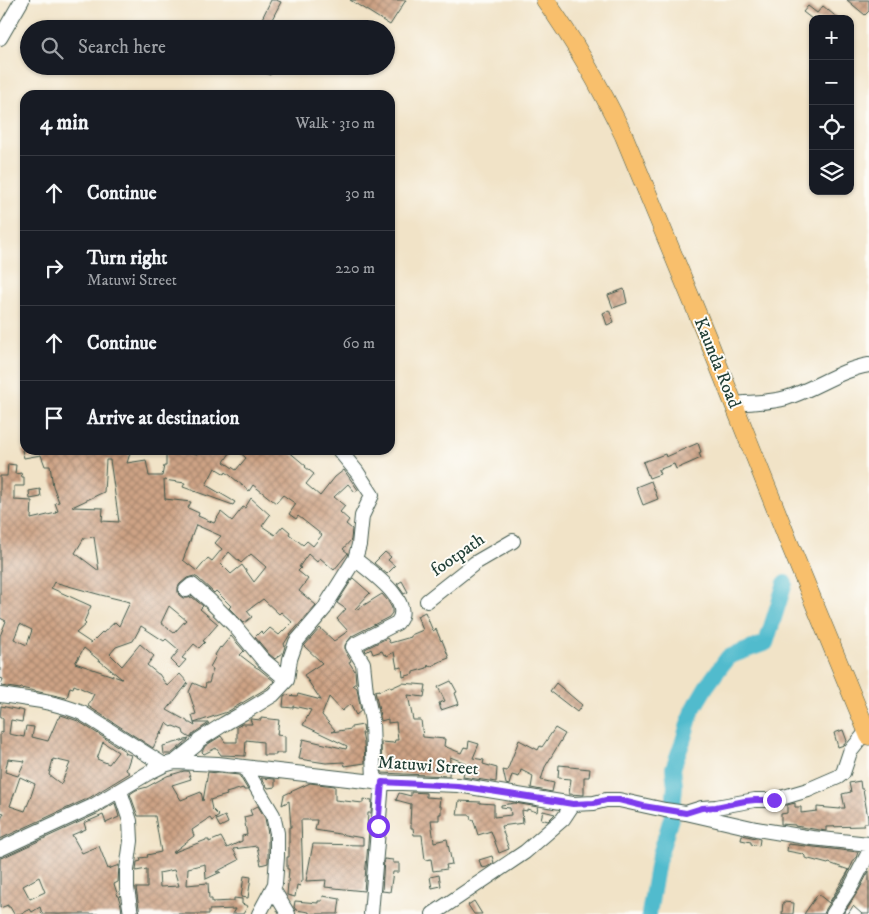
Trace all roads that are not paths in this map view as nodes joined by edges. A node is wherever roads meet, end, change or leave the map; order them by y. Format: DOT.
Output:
graph roads {
  1 [pos="22,0"];
  2 [pos="545,0"];
  3 [pos="0,38"];
  4 [pos="869,365"];
  5 [pos="733,404"];
  6 [pos="343,455"];
  7 [pos="513,541"];
  8 [pos="355,559"];
  9 [pos="186,590"];
  10 [pos="427,601"];
  11 [pos="287,680"];
  12 [pos="0,695"];
  13 [pos="868,734"];
  14 [pos="170,763"];
  15 [pos="245,768"];
  16 [pos="378,782"];
  17 [pos="120,791"];
  18 [pos="573,804"];
  19 [pos="686,813"];
  20 [pos="869,844"];
  21 [pos="0,849"];
  22 [pos="869,852"];
  23 [pos="272,889"];
  24 [pos="132,914"];
  25 [pos="259,914"];
  26 [pos="288,914"];
  27 [pos="371,914"];
  28 [pos="433,914"];
  29 [pos="833,914"];
  1 -- 3 [label="street"];
  2 -- 5 [label="main road, Kaunda Road"];
  4 -- 5 [label="street"];
  5 -- 13 [label="main road, Kaunda Road"];
  6 -- 8 [label="street"];
  7 -- 10 [label="street, footpath"];
  8 -- 11 [label="street"];
  8 -- 16 [label="street"];
  9 -- 11 [label="street"];
  11 -- 14 [label="street"];
  12 -- 14 [label="street"];
  13 -- 19 [label="street"];
  14 -- 15 [label="street, Matuwi Street"];
  14 -- 17 [label="street"];
  15 -- 16 [label="street, Matuwi Street"];
  15 -- 23 [label="street"];
  16 -- 18 [label="street, Matuwi Street"];
  16 -- 27 [label="street"];
  17 -- 21 [label="street"];
  17 -- 24 [label="street"];
  18 -- 19 [label="street, Matuwi Street"];
  18 -- 28 [label="street"];
  19 -- 20 [label="street, Matuwi Street"];
  22 -- 29 [label="street"];
  23 -- 25 [label="street"];
  23 -- 26 [label="street"];
}
